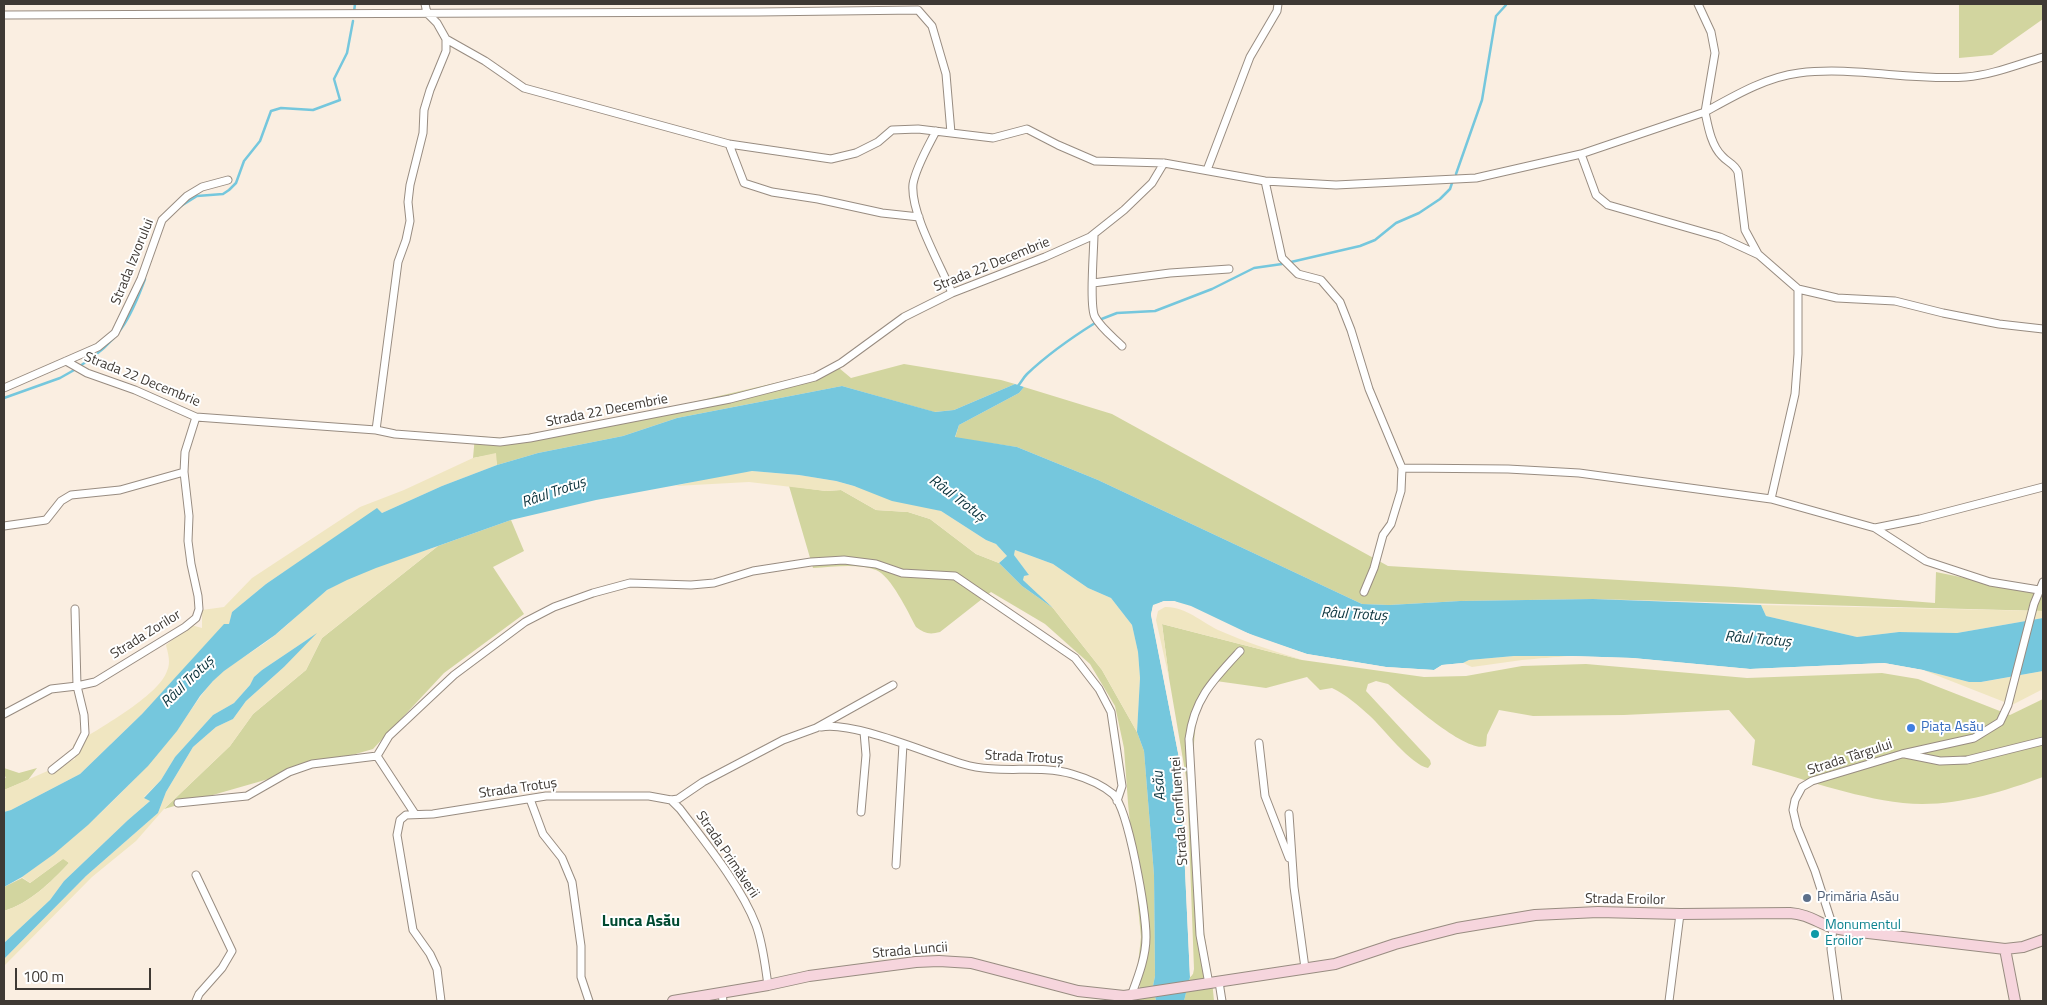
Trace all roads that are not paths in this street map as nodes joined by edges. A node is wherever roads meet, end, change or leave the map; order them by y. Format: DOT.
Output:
graph roads {
  1 [pos="426,4"];
  2 [pos="1278,4"];
  3 [pos="1698,4"];
  4 [pos="427,13"];
  5 [pos="4,15"];
  6 [pos="446,40"];
  7 [pos="2043,57"];
  8 [pos="1705,112"];
  9 [pos="936,131"];
  10 [pos="951,133"];
  11 [pos="729,144"];
  12 [pos="1581,154"];
  13 [pos="1164,164"];
  14 [pos="1207,170"];
  15 [pos="228,180"];
  16 [pos="1265,181"];
  17 [pos="919,217"];
  18 [pos="1094,234"];
  19 [pos="1759,255"];
  20 [pos="1229,269"];
  21 [pos="1093,284"];
  22 [pos="1798,289"];
  23 [pos="952,293"];
  24 [pos="2043,329"];
  25 [pos="1122,346"];
  26 [pos="66,361"];
  27 [pos="4,388"];
  28 [pos="196,417"];
  29 [pos="376,430"];
  30 [pos="1402,468"];
  31 [pos="184,472"];
  32 [pos="2043,487"];
  33 [pos="1771,499"];
  34 [pos="4,526"];
  35 [pos="1875,528"];
  36 [pos="2043,582"];
  37 [pos="2038,590"];
  38 [pos="1364,592"];
  39 [pos="75,609"];
  40 [pos="1240,652"];
  41 [pos="893,685"];
  42 [pos="77,686"];
  43 [pos="4,714"];
  44 [pos="816,728"];
  45 [pos="864,732"];
  46 [pos="2043,741"];
  47 [pos="1259,743"];
  48 [pos="902,744"];
  49 [pos="1902,754"];
  50 [pos="377,756"];
  51 [pos="52,770"];
  52 [pos="530,799"];
  53 [pos="672,800"];
  54 [pos="1117,801"];
  55 [pos="178,803"];
  56 [pos="861,812"];
  57 [pos="415,814"];
  58 [pos="1289,814"];
  59 [pos="896,866"];
  60 [pos="1293,872"];
  61 [pos="196,875"];
  62 [pos="1680,914"];
  63 [pos="1833,928"];
  64 [pos="2043,940"];
  65 [pos="2005,949"];
  66 [pos="1305,968"];
  67 [pos="1214,983"];
  68 [pos="768,986"];
  69 [pos="1148,994"];
  70 [pos="1131,996"];
  71 [pos="723,997"];
  72 [pos="1113,999"];
  73 [pos="196,1001"];
  74 [pos="441,1001"];
  75 [pos="589,1001"];
  76 [pos="673,1001"];
  77 [pos="1222,1001"];
  78 [pos="1669,1001"];
  79 [pos="1838,1001"];
  80 [pos="2015,1001"];
  1 -- 4 [label="street"];
  2 -- 14 [label="street"];
  3 -- 8 [label="street"];
  4 -- 5 [label="street"];
  4 -- 6 [label="street"];
  4 -- 10 [label="street"];
  6 -- 11 [label="street"];
  6 -- 29 [label="street"];
  7 -- 8 [label="street"];
  8 -- 12 [label="street"];
  8 -- 19 [label="street"];
  9 -- 10 [label="street"];
  9 -- 11 [label="street"];
  9 -- 17 [label="street"];
  10 -- 13 [label="street"];
  11 -- 17 [label="street"];
  12 -- 16 [label="street"];
  12 -- 19 [label="street"];
  13 -- 14 [label="street"];
  13 -- 18 [label="street, Strada 22 Decembrie"];
  14 -- 16 [label="street"];
  15 -- 26 [label="street, Strada Izvorului"];
  16 -- 30 [label="street"];
  17 -- 23 [label="street"];
  18 -- 21 [label="street"];
  18 -- 23 [label="street, Strada 22 Decembrie"];
  19 -- 22 [label="street"];
  20 -- 21 [label="street"];
  21 -- 25 [label="street"];
  22 -- 24 [label="street"];
  22 -- 33 [label="street"];
  23 -- 29 [label="street, Strada 22 Decembrie"];
  26 -- 27 [label="street, Strada 22 Decembrie"];
  26 -- 28 [label="street, Strada 22 Decembrie"];
  28 -- 29 [label="street, Strada 22 Decembrie"];
  28 -- 31 [label="street, Strada Zorilor"];
  30 -- 33 [label="street"];
  30 -- 38 [label="street"];
  31 -- 34 [label="street"];
  31 -- 42 [label="street, Strada Zorilor"];
  32 -- 35 [label="street"];
  33 -- 35 [label="street"];
  35 -- 37 [label="street"];
  36 -- 37 [label="street, Strada Târgului"];
  37 -- 49 [label="street, Strada Târgului"];
  39 -- 42 [label="street"];
  40 -- 67 [label="street, Strada Confluenței"];
  41 -- 44 [label="street, Strada Trotuș"];
  42 -- 43 [label="street, Strada Zorilor"];
  42 -- 51 [label="street"];
  44 -- 45 [label="street, Strada Trotuș"];
  44 -- 53 [label="street, Strada Trotuș"];
  45 -- 48 [label="street, Strada Trotuș"];
  45 -- 56 [label="street"];
  46 -- 49 [label="street"];
  47 -- 60 [label="street"];
  48 -- 54 [label="street, Strada Trotuș"];
  48 -- 59 [label="street"];
  49 -- 63 [label="street, Strada Târgului"];
  50 -- 54 [label="street"];
  50 -- 55 [label="street"];
  50 -- 57 [label="street"];
  52 -- 53 [label="street, Strada Trotuș"];
  52 -- 57 [label="street, Strada Trotuș"];
  52 -- 75 [label="street"];
  53 -- 68 [label="street, Strada Primăverii"];
  54 -- 70 [label="street, Strada Trotuș"];
  57 -- 74 [label="street"];
  58 -- 60 [label="street"];
  60 -- 66 [label="street"];
  61 -- 73 [label="street"];
  62 -- 63 [label="main road, Strada Eroilor"];
  62 -- 66 [label="main road, Strada Eroilor"];
  62 -- 78 [label="street"];
  63 -- 65 [label="main road, Strada Eroilor"];
  63 -- 79 [label="street"];
  64 -- 65 [label="main road, Strada Eroilor"];
  65 -- 80 [label="main road"];
  66 -- 67 [label="main road, Strada Eroilor"];
  67 -- 69 [label="main road, Strada Eroilor"];
  67 -- 77 [label="street, Strada Confluenței"];
  68 -- 71 [label="main road, Strada Luncii"];
  68 -- 72 [label="main road, Strada Luncii"];
  69 -- 70 [label="main road, Strada Luncii"];
  70 -- 72 [label="main road, Strada Luncii"];
  71 -- 76 [label="main road, Strada Luncii"];
}
